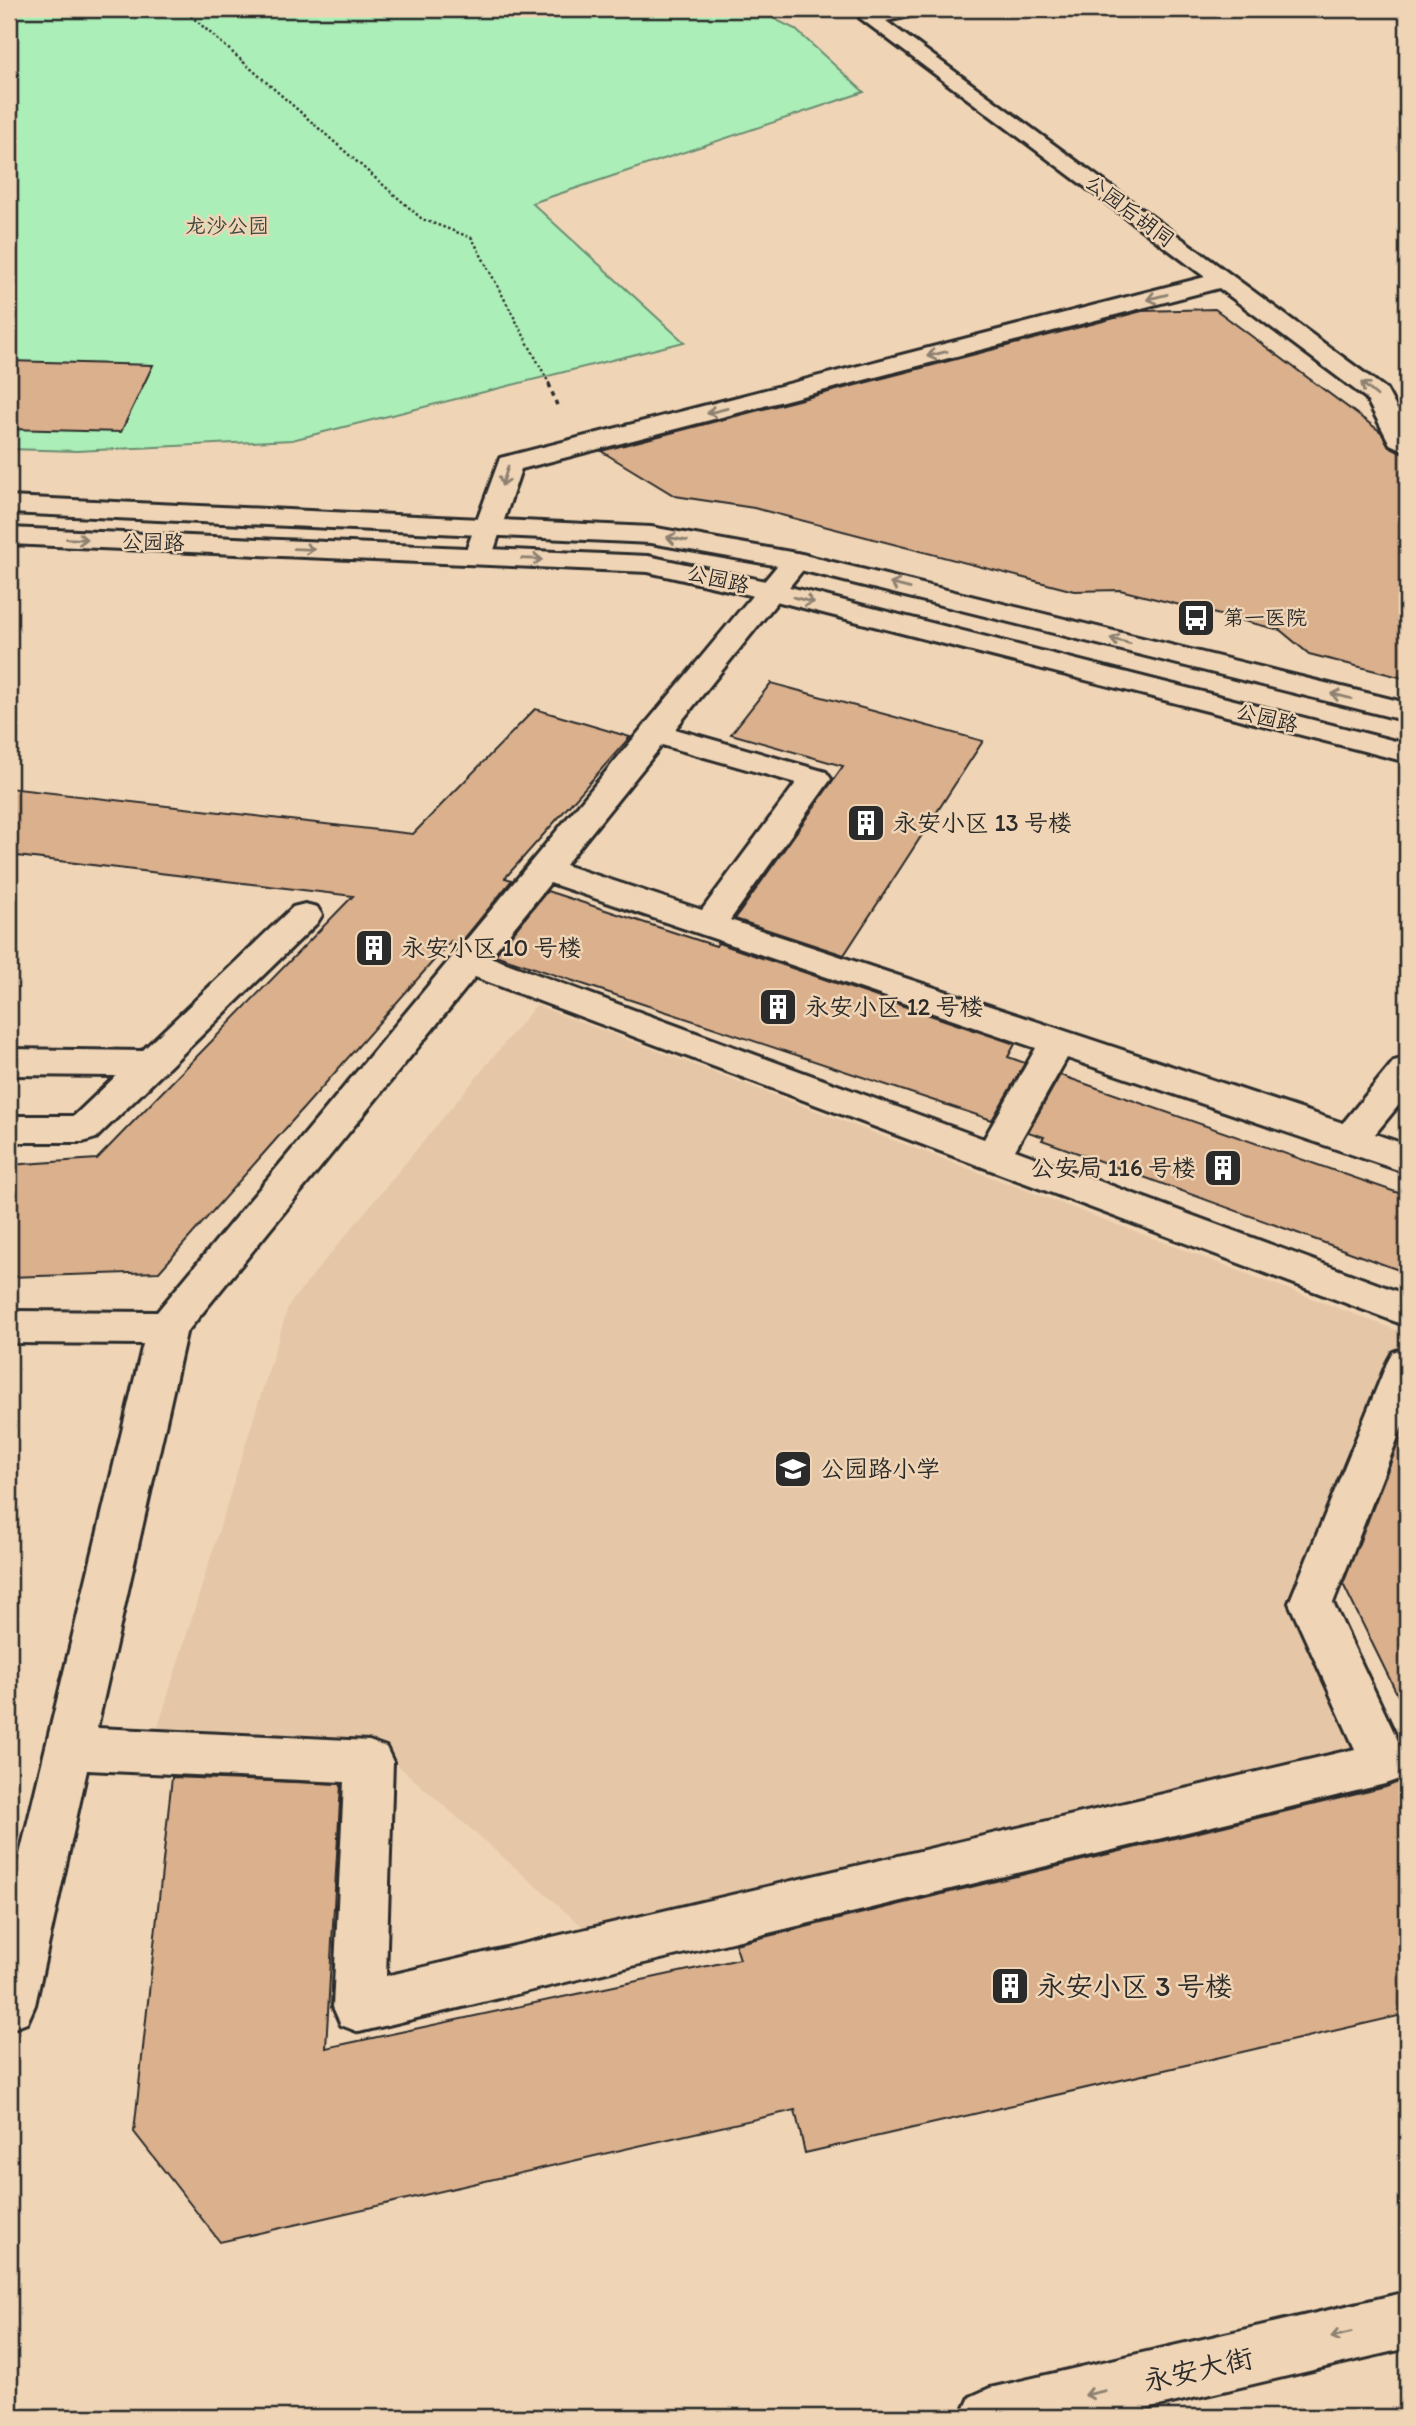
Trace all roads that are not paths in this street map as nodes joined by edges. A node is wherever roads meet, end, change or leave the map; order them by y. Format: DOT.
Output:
graph roads {
  1 [pos="905,9"];
  2 [pos="1223,280"];
  3 [pos="1407,444"];
  4 [pos="9,505"];
  5 [pos="487,528"];
  6 [pos="9,536"];
  7 [pos="478,556"];
  8 [pos="796,561"];
  9 [pos="770,591"];
  10 [pos="1407,712"];
  11 [pos="654,733"];
  12 [pos="1407,753"];
  13 [pos="543,869"];
  14 [pos="305,915"];
  15 [pos="709,925"];
  16 [pos="467,961"];
  17 [pos="1058,1041"];
  18 [pos="9,1062"];
  19 [pos="151,1064"];
  20 [pos="1407,1070"];
  21 [pos="9,1129"];
  22 [pos="1350,1140"];
  23 [pos="993,1157"];
  24 [pos="1407,1159"];
  25 [pos="1407,1311"];
  26 [pos="9,1327"];
  27 [pos="167,1328"];
  28 [pos="1407,1363"];
  29 [pos="69,1748"];
  30 [pos="19,1916"];
  31 [pos="9,2005"];
  32 [pos="1407,2320"];
  33 [pos="989,2417"];
  1 -- 2 [label="street, 公园后胡同"];
  3 -- 2 [label="street, 公园后胡同, one-way"];
  2 -- 5 [label="street, one-way"];
  4 -- 5 [label="street, 公园路"];
  5 -- 7 [label="street"];
  8 -- 5 [label="street, 公园路, one-way"];
  6 -- 7 [label="street, 公园路, one-way"];
  7 -- 9 [label="street, 公园路, one-way"];
  8 -- 9 [label="street"];
  10 -- 8 [label="street, 公园路, one-way"];
  9 -- 11 [label="street"];
  9 -- 12 [label="street, 公园路, one-way"];
  11 -- 13 [label="street"];
  11 -- 15 [label="street"];
  13 -- 15 [label="street"];
  13 -- 16 [label="street"];
  14 -- 19 [label="street"];
  15 -- 17 [label="street"];
  16 -- 23 [label="street"];
  16 -- 27 [label="street"];
  17 -- 22 [label="street"];
  17 -- 23 [label="street"];
  18 -- 19 [label="street"];
  19 -- 21 [label="street"];
  20 -- 22 [label="street"];
  22 -- 24 [label="street"];
  23 -- 25 [label="street"];
  26 -- 27 [label="street"];
  27 -- 29 [label="street"];
  28 -- 29 [label="street"];
  29 -- 30 [label="street"];
  30 -- 31 [label="street"];
  32 -- 33 [label="street, 永安大街, one-way"];
}
